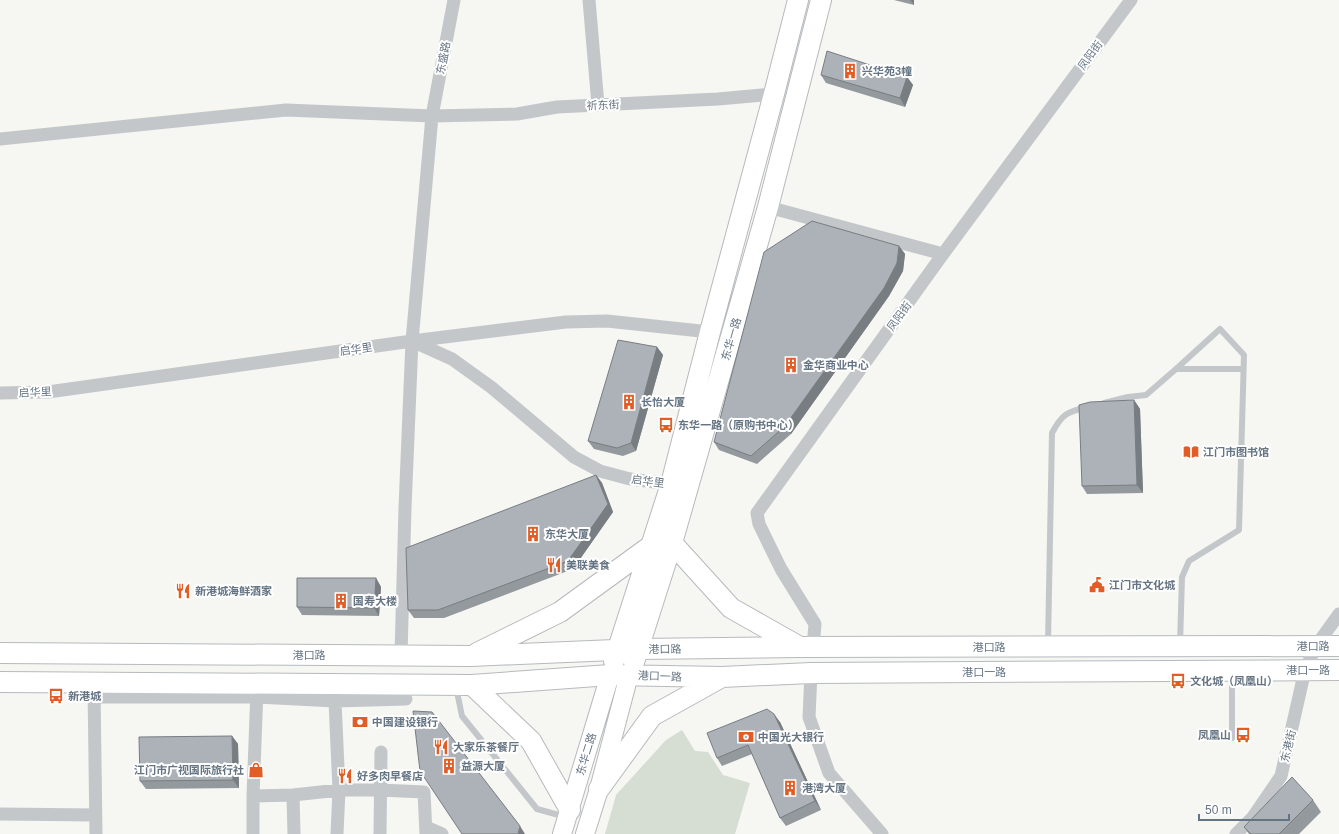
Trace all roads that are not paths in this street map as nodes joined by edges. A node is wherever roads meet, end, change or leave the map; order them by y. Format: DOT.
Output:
graph roads {
  1 [pos="454,0"];
  2 [pos="589,0"];
  3 [pos="798,0"];
  4 [pos="821,0"];
  5 [pos="1131,0"];
  6 [pos="774,94"];
  7 [pos="598,105"];
  8 [pos="432,116"];
  9 [pos="0,139"];
  10 [pos="768,207"];
  11 [pos="943,254"];
  12 [pos="710,332"];
  13 [pos="412,341"];
  14 [pos="1176,369"];
  15 [pos="1243,369"];
  16 [pos="0,393"];
  17 [pos="1099,404"];
  18 [pos="1091,406"];
  19 [pos="671,484"];
  20 [pos="672,543"];
  21 [pos="652,545"];
  22 [pos="1339,614"];
  23 [pos="1180,646"];
  24 [pos="1316,646"];
  25 [pos="1339,646"];
  26 [pos="884,647"];
  27 [pos="1048,647"];
  28 [pos="806,648"];
  29 [pos="638,649"];
  30 [pos="618,650"];
  31 [pos="0,653"];
  32 [pos="395,656"];
  33 [pos="471,656"];
  34 [pos="1305,670"];
  35 [pos="1339,670"];
  36 [pos="1232,671"];
  37 [pos="811,673"];
  38 [pos="882,673"];
  39 [pos="619,675"];
  40 [pos="722,677"];
  41 [pos="0,682"];
  42 [pos="389,684"];
  43 [pos="433,684"];
  44 [pos="464,684"];
  45 [pos="94,690"];
  46 [pos="257,690"];
  47 [pos="406,699"];
  48 [pos="336,701"];
  49 [pos="1232,738"];
  50 [pos="381,752"];
  51 [pos="599,788"];
  52 [pos="339,790"];
  53 [pos="380,790"];
  54 [pos="293,795"];
  55 [pos="253,796"];
  56 [pos="0,814"];
  57 [pos="95,815"];
  58 [pos="566,821"];
  59 [pos="426,831"];
  60 [pos="96,834"];
  61 [pos="253,834"];
  62 [pos="294,834"];
  63 [pos="338,834"];
  64 [pos="380,834"];
  65 [pos="442,834"];
  66 [pos="585,834"];
  67 [pos="882,834"];
  68 [pos="1236,834"];
  1 -- 8 [label="street, 东盛路"];
  2 -- 7 [label="street"];
  3 -- 6 [label="main road, 东华一路"];
  4 -- 10 [label="main road, 东华一路"];
  5 -- 11 [label="street, 凤阳街"];
  6 -- 7 [label="street, 祈东街"];
  6 -- 12 [label="main road, 东华一路"];
  7 -- 8 [label="street, 祈东街"];
  8 -- 9 [label="street, 祈东街"];
  8 -- 13 [label="street, 东盛路"];
  10 -- 11 [label="street"];
  10 -- 20 [label="main road, 东华一路"];
  11 -- 28 [label="street, 凤阳街"];
  12 -- 13 [label="street"];
  12 -- 19 [label="main road, 东华一路"];
  13 -- 16 [label="street, 启华里"];
  13 -- 19 [label="street, 启华里"];
  13 -- 32 [label="street, 东盛路"];
  14 -- 15 [label="lane"];
  14 -- 15 [label="lane"];
  14 -- 17 [label="lane"];
  15 -- 23 [label="lane"];
  18 -- 27 [label="lane"];
  19 -- 21 [label="main road, 东华一路"];
  20 -- 28 [label="main road"];
  20 -- 29 [label="main road, 东华一路"];
  21 -- 30 [label="main road, 东华一路"];
  21 -- 33 [label="main road"];
  22 -- 24 [label="street, 东港街"];
  23 -- 24 [label="main road, 港口路"];
  23 -- 27 [label="main road, 港口路"];
  24 -- 25 [label="main road, 港口路"];
  24 -- 34 [label="street, 东港街"];
  26 -- 27 [label="main road, 港口路"];
  26 -- 28 [label="main road, 港口路"];
  26 -- 38 [label="main road"];
  28 -- 29 [label="main road, 港口路"];
  29 -- 30 [label="main road, 港口路"];
  29 -- 39 [label="main road, 东华一路"];
  30 -- 33 [label="main road, 港口路"];
  30 -- 39 [label="main road, 东华一路"];
  31 -- 32 [label="main road, 港口路"];
  32 -- 33 [label="main road, 港口路"];
  32 -- 42 [label="main road"];
  34 -- 35 [label="main road, 港口一路"];
  34 -- 36 [label="main road, 港口一路"];
  34 -- 68 [label="street, 东港街"];
  36 -- 38 [label="main road, 港口一路"];
  36 -- 49 [label="lane"];
  37 -- 38 [label="main road, 港口一路"];
  37 -- 40 [label="main road, 港口一路"];
  37 -- 67 [label="street"];
  39 -- 40 [label="main road, 港口一路"];
  39 -- 44 [label="main road"];
  39 -- 51 [label="main road, 东华二路"];
  39 -- 58 [label="main road, 东华二路"];
  40 -- 51 [label="main road"];
  41 -- 45 [label="main road"];
  42 -- 43 [label="main road"];
  42 -- 46 [label="main road"];
  43 -- 44 [label="main road"];
  43 -- 47 [label="main road"];
  44 -- 58 [label="main road"];
  44 -- 58 [label="lane"];
  45 -- 46 [label="main road"];
  45 -- 57 [label="street"];
  46 -- 48 [label="street"];
  46 -- 55 [label="street"];
  47 -- 48 [label="street"];
  48 -- 52 [label="street"];
  50 -- 53 [label="street"];
  51 -- 66 [label="main road, 东华二路"];
  52 -- 53 [label="street"];
  52 -- 54 [label="street"];
  52 -- 63 [label="street"];
  53 -- 59 [label="street"];
  53 -- 64 [label="street"];
  54 -- 55 [label="street"];
  54 -- 62 [label="street"];
  55 -- 61 [label="street"];
  56 -- 57 [label="street"];
  57 -- 60 [label="street"];
  59 -- 65 [label="street"];
}
